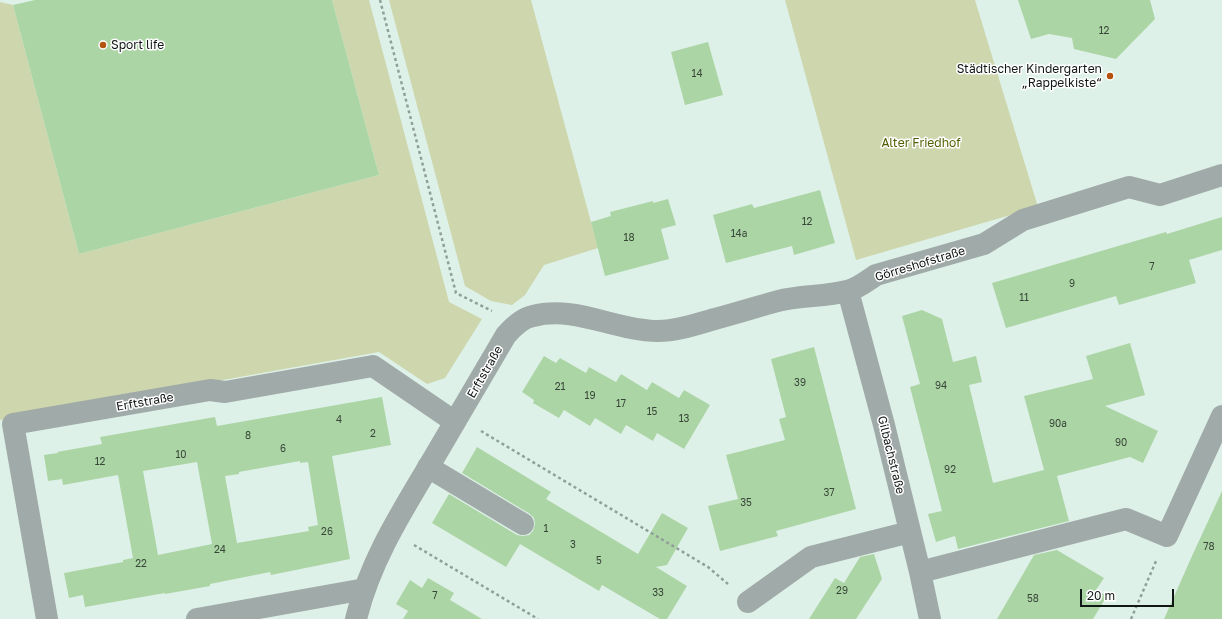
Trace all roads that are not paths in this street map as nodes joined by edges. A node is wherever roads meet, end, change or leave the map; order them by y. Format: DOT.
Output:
graph roads {
  1 [pos="1222,175"];
  2 [pos="848,291"];
  3 [pos="517,324"];
  4 [pos="1222,416"];
  5 [pos="456,420"];
  6 [pos="6,426"];
  7 [pos="428,467"];
  8 [pos="523,524"];
  9 [pos="910,532"];
  10 [pos="920,572"];
  11 [pos="365,589"];
  12 [pos="748,602"];
  13 [pos="47,619"];
  14 [pos="197,619"];
  15 [pos="356,619"];
  16 [pos="930,619"];
  1 -- 2 [label="street, Görreshofstraße"];
  2 -- 3 [label="street, Görreshofstraße"];
  2 -- 9 [label="street, Gilbachstraße"];
  3 -- 5 [label="street, Erftstraße"];
  4 -- 10 [label="street"];
  5 -- 6 [label="street, Erftstraße"];
  5 -- 7 [label="street, Erftstraße"];
  6 -- 13 [label="street, Erftstraße"];
  7 -- 8 [label="street"];
  7 -- 11 [label="street, Erftstraße"];
  9 -- 10 [label="street, Gilbachstraße"];
  9 -- 12 [label="street"];
  10 -- 16 [label="street, Gilbachstraße"];
  11 -- 14 [label="street"];
  11 -- 15 [label="street, Erftstraße"];
}
